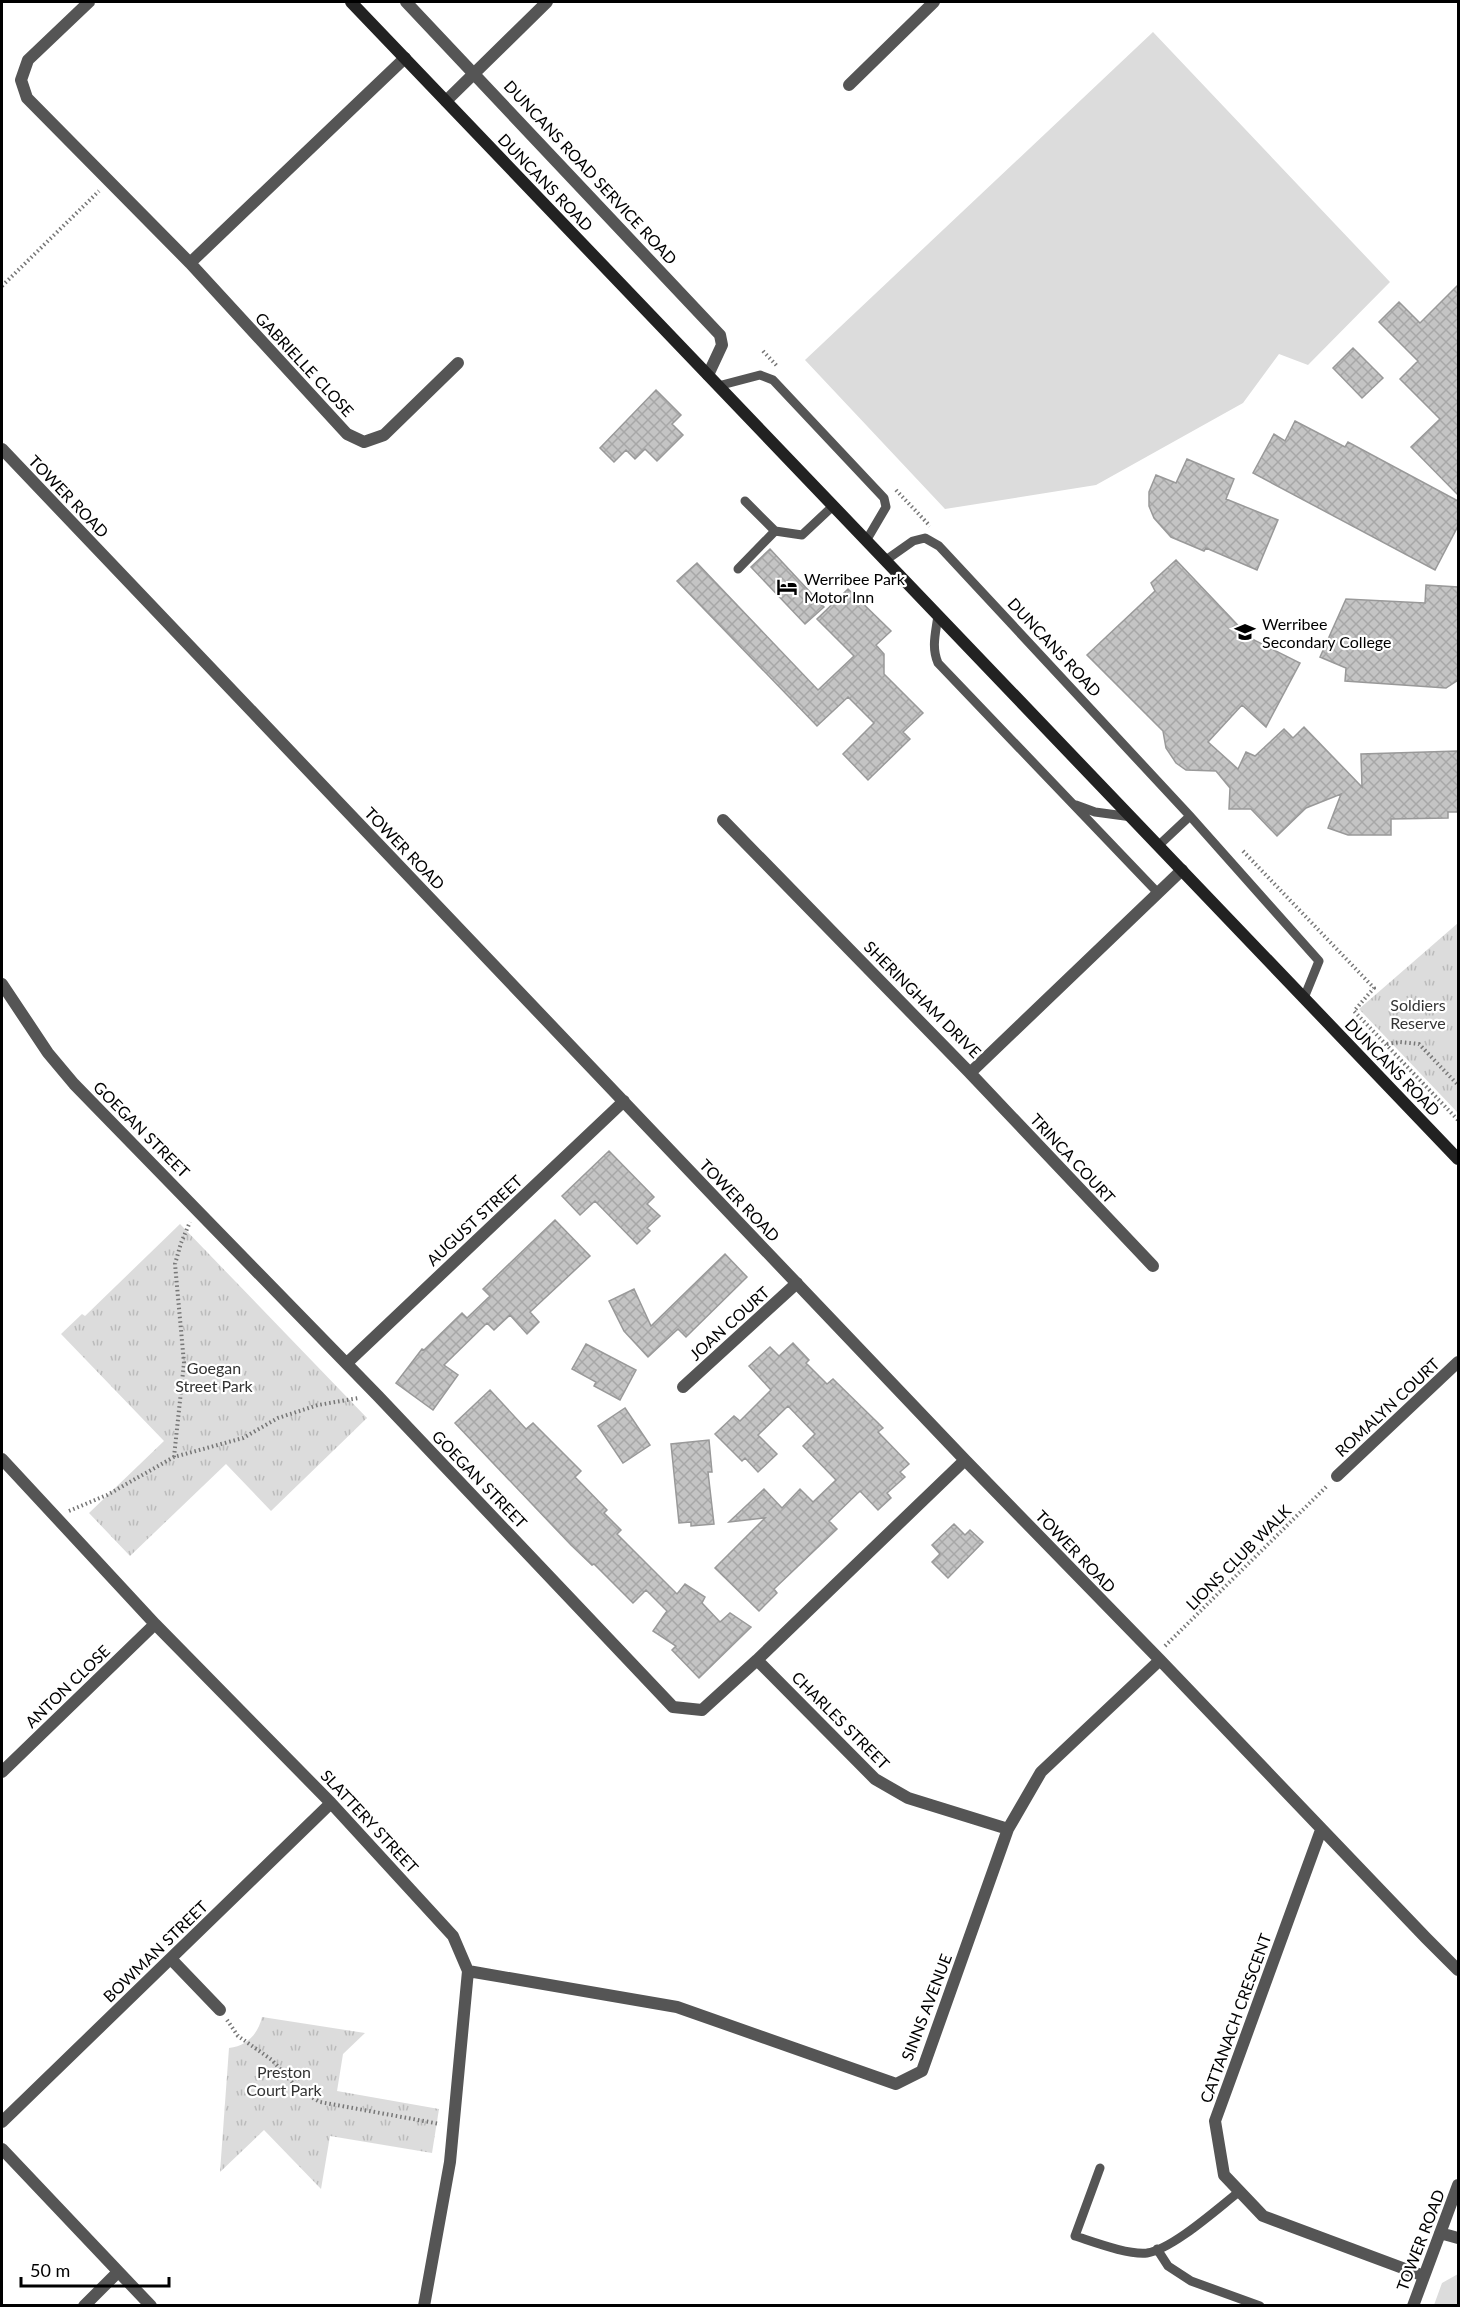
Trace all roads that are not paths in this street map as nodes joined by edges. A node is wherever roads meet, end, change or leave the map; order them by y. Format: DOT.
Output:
graph roads {
  1 [pos="89,2"];
  2 [pos="351,2"];
  3 [pos="406,2"];
  4 [pos="547,2"];
  5 [pos="934,2"];
  6 [pos="405,58"];
  7 [pos="475,73"];
  8 [pos="849,85"];
  9 [pos="446,102"];
  10 [pos="190,263"];
  11 [pos="458,363"];
  12 [pos="708,375"];
  13 [pos="718,386"];
  14 [pos="2,449"];
  15 [pos="745,501"];
  16 [pos="833,506"];
  17 [pos="775,531"];
  18 [pos="867,541"];
  19 [pos="886,560"];
  20 [pos="738,568"];
  21 [pos="939,615"];
  22 [pos="1068,800"];
  23 [pos="1190,816"];
  24 [pos="1132,817"];
  25 [pos="723,820"];
  26 [pos="1158,846"];
  27 [pos="1182,870"];
  28 [pos="1158,893"];
  29 [pos="2,984"];
  30 [pos="1304,998"];
  31 [pos="970,1073"];
  32 [pos="624,1101"];
  33 [pos="1458,1159"];
  34 [pos="1153,1266"];
  35 [pos="797,1283"];
  36 [pos="1458,1362"];
  37 [pos="347,1363"];
  38 [pos="683,1387"];
  39 [pos="2,1459"];
  40 [pos="965,1460"];
  41 [pos="1337,1476"];
  42 [pos="155,1624"];
  43 [pos="1158,1658"];
  44 [pos="757,1660"];
  45 [pos="2,1772"];
  46 [pos="331,1803"];
  47 [pos="1008,1829"];
  48 [pos="1321,1830"];
  49 [pos="171,1959"];
  50 [pos="1458,1970"];
  51 [pos="468,1971"];
  52 [pos="220,2010"];
  53 [pos="2,2122"];
  54 [pos="2,2149"];
  55 [pos="1100,2168"];
  56 [pos="1458,2186"];
  57 [pos="1240,2191"];
  58 [pos="1440,2233"];
  59 [pos="1458,2238"];
  60 [pos="1156,2250"];
  61 [pos="118,2272"];
  62 [pos="1424,2276"];
  63 [pos="84,2306"];
  64 [pos="151,2306"];
  65 [pos="424,2306"];
  66 [pos="1260,2306"];
  67 [pos="1413,2306"];
  1 -- 10 [label="street, GABRIELLE CLOSE"];
  2 -- 6 [label="main road, DUNCANS ROAD"];
  3 -- 7 [label="street, DUNCANS ROAD SERVICE ROAD"];
  4 -- 7 [label="street"];
  5 -- 8 [label="street"];
  6 -- 9 [label="main road, DUNCANS ROAD"];
  6 -- 10 [label="street"];
  7 -- 9 [label="street"];
  7 -- 12 [label="street, DUNCANS ROAD SERVICE ROAD"];
  9 -- 12 [label="main road, DUNCANS ROAD"];
  10 -- 11 [label="street, GABRIELLE CLOSE"];
  12 -- 13 [label="main road, DUNCANS ROAD"];
  13 -- 16 [label="main road, DUNCANS ROAD"];
  13 -- 18 [label="lane"];
  14 -- 32 [label="street, TOWER ROAD"];
  15 -- 17 [label="lane"];
  16 -- 17 [label="lane"];
  16 -- 18 [label="main road, DUNCANS ROAD"];
  17 -- 20 [label="lane"];
  18 -- 19 [label="main road, DUNCANS ROAD"];
  19 -- 21 [label="main road, DUNCANS ROAD"];
  19 -- 23 [label="lane, DUNCANS ROAD"];
  21 -- 22 [label="lane"];
  21 -- 24 [label="main road, DUNCANS ROAD"];
  22 -- 24 [label="lane"];
  22 -- 28 [label="lane"];
  23 -- 26 [label="lane"];
  23 -- 30 [label="lane, DUNCANS ROAD"];
  24 -- 26 [label="main road, DUNCANS ROAD"];
  25 -- 31 [label="street, SHERINGHAM DRIVE"];
  26 -- 27 [label="main road, DUNCANS ROAD"];
  27 -- 28 [label="street, SHERINGHAM DRIVE"];
  27 -- 30 [label="main road, DUNCANS ROAD"];
  28 -- 31 [label="street, SHERINGHAM DRIVE"];
  29 -- 37 [label="street, GOEGAN STREET"];
  30 -- 33 [label="main road, DUNCANS ROAD"];
  31 -- 34 [label="street, TRINCA COURT"];
  32 -- 35 [label="street, TOWER ROAD"];
  32 -- 37 [label="street, AUGUST STREET"];
  35 -- 38 [label="street, JOAN COURT"];
  35 -- 40 [label="street, TOWER ROAD"];
  36 -- 41 [label="street, ROMALYN COURT"];
  37 -- 44 [label="street, GOEGAN STREET"];
  39 -- 42 [label="street, SLATTERY STREET"];
  40 -- 43 [label="street, TOWER ROAD"];
  40 -- 44 [label="street, GOEGAN STREET"];
  42 -- 45 [label="street, ANTON CLOSE"];
  42 -- 46 [label="street, SLATTERY STREET"];
  43 -- 47 [label="street, SINNS AVENUE"];
  43 -- 48 [label="street, TOWER ROAD"];
  44 -- 47 [label="street, CHARLES STREET"];
  46 -- 49 [label="street, BOWMAN STREET"];
  46 -- 51 [label="street, SLATTERY STREET"];
  47 -- 51 [label="street, SINNS AVENUE"];
  48 -- 50 [label="street, TOWER ROAD"];
  48 -- 57 [label="street, CATTANACH CRESCENT"];
  49 -- 52 [label="street"];
  49 -- 53 [label="street, BOWMAN STREET"];
  51 -- 65 [label="street, SLATTERY STREET"];
  54 -- 61 [label="street"];
  55 -- 60 [label="lane"];
  56 -- 58 [label="street, TOWER ROAD"];
  57 -- 60 [label="lane"];
  57 -- 62 [label="street, CATTANACH CRESCENT"];
  58 -- 59 [label="street"];
  58 -- 62 [label="street, TOWER ROAD"];
  60 -- 66 [label="lane"];
  61 -- 63 [label="street"];
  61 -- 64 [label="street"];
  62 -- 67 [label="street, TOWER ROAD"];
}
